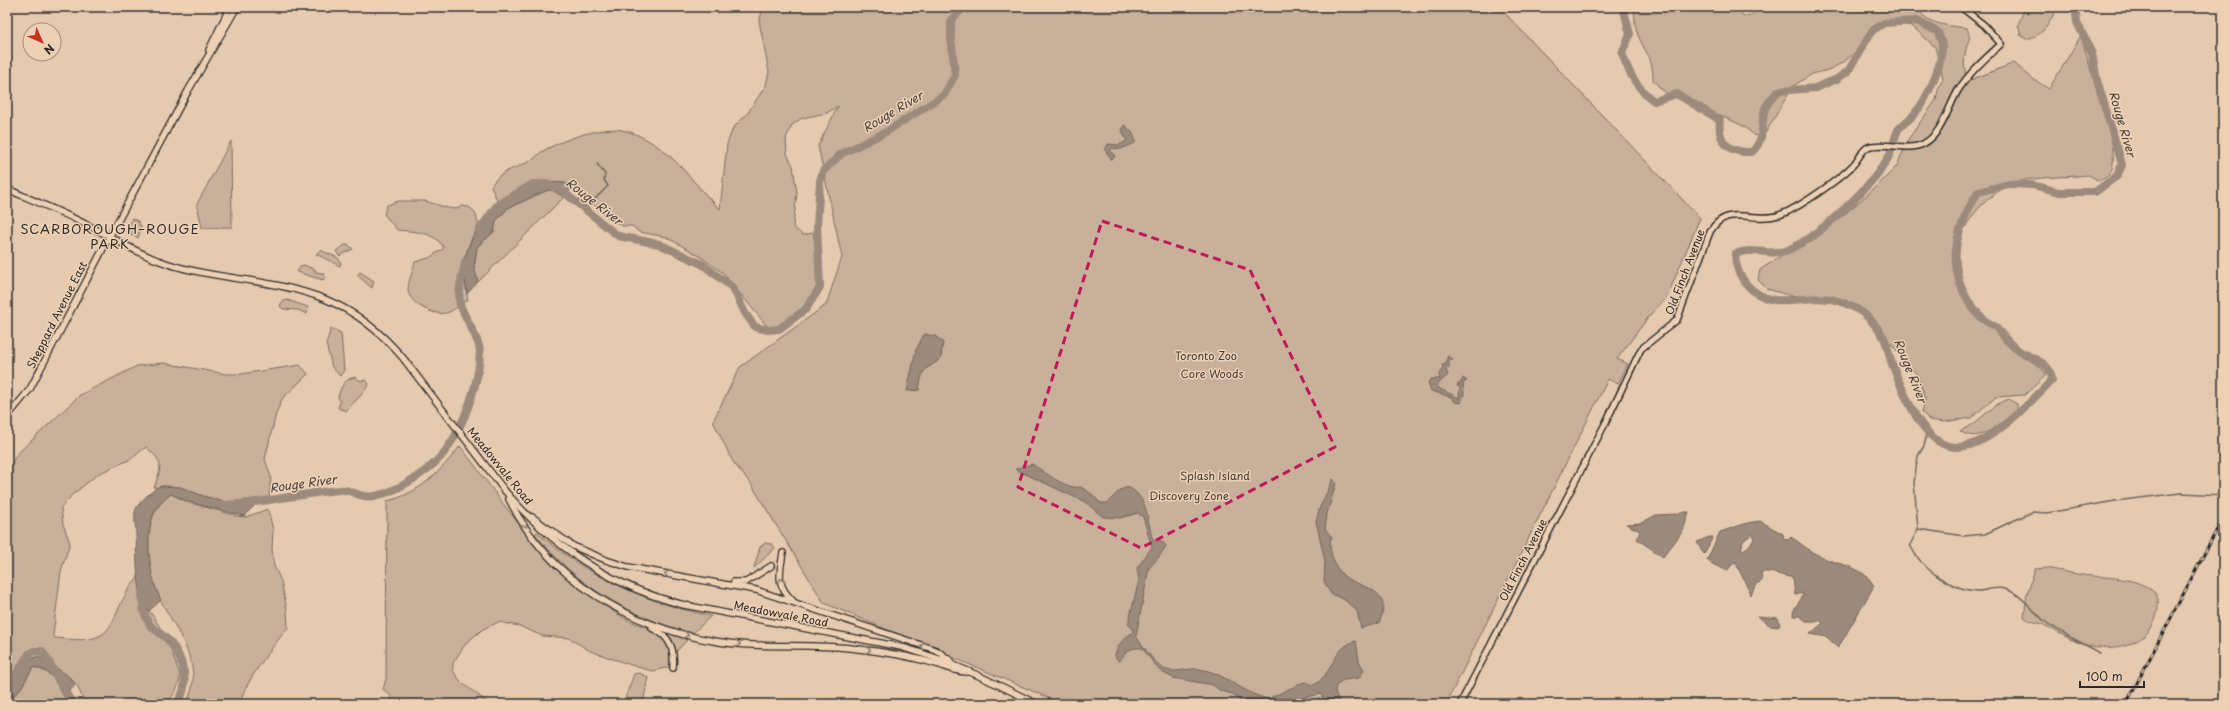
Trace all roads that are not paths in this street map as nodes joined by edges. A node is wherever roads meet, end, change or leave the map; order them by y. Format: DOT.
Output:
graph roads {
  1 [pos="230,7"];
  2 [pos="237,7"];
  3 [pos="1961,7"];
  4 [pos="199,71"];
  5 [pos="7,189"];
  6 [pos="110,236"];
  7 [pos="7,418"];
  8 [pos="505,491"];
  9 [pos="523,511"];
  10 [pos="783,553"];
  11 [pos="771,566"];
  12 [pos="706,580"];
  13 [pos="796,604"];
  14 [pos="625,614"];
  15 [pos="957,665"];
  16 [pos="673,668"];
  17 [pos="972,672"];
  18 [pos="1037,704"];
  19 [pos="1460,704"];
  1 -- 4 [label="main road, Sheppard Avenue East"];
  2 -- 4 [label="main road, Sheppard Avenue East"];
  3 -- 19 [label="street, Old Finch Avenue"];
  4 -- 6 [label="main road, Sheppard Avenue East"];
  5 -- 6 [label="main road, Meadowvale Road"];
  6 -- 7 [label="main road, Sheppard Avenue East"];
  6 -- 8 [label="main road, Meadowvale Road"];
  8 -- 9 [label="main road, Meadowvale Road"];
  8 -- 14 [label="main road, one-way"];
  12 -- 9 [label="main road, one-way"];
  9 -- 15 [label="main road, Meadowvale Road"];
  13 -- 10 [label="main road, one-way"];
  11 -- 12 [label="main road"];
  12 -- 13 [label="main road"];
  15 -- 13 [label="main road, one-way"];
  14 -- 16 [label="main road"];
  14 -- 17 [label="main road, one-way"];
  15 -- 17 [label="main road, Meadowvale Road"];
  17 -- 18 [label="main road, Meadowvale Road"];
}
